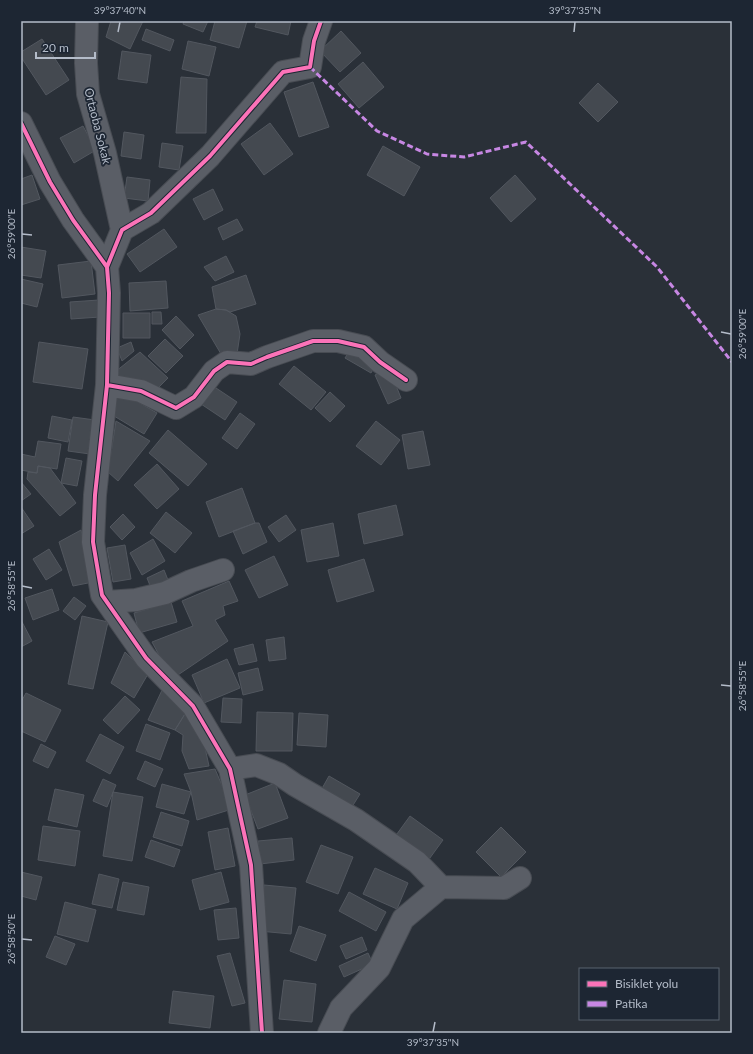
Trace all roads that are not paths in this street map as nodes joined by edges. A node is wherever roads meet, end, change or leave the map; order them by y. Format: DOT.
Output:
graph roads {
  1 [pos="88,21"];
  2 [pos="321,21"];
  3 [pos="21,124"];
  4 [pos="122,230"];
  5 [pos="107,267"];
  6 [pos="406,380"];
  7 [pos="107,385"];
  8 [pos="223,570"];
  9 [pos="107,602"];
  10 [pos="230,770"];
  11 [pos="520,878"];
  12 [pos="441,887"];
  13 [pos="262,1033"];
  14 [pos="328,1033"];
  1 -- 4 [label="street, Ortaoba Sokak"];
  2 -- 4 [label="street"];
  3 -- 5 [label="street"];
  4 -- 5 [label="street"];
  5 -- 7 [label="street"];
  6 -- 7 [label="street"];
  7 -- 9 [label="street"];
  8 -- 9 [label="street"];
  9 -- 10 [label="street"];
  10 -- 12 [label="street"];
  10 -- 13 [label="street"];
  11 -- 12 [label="street"];
  12 -- 14 [label="street"];
}
